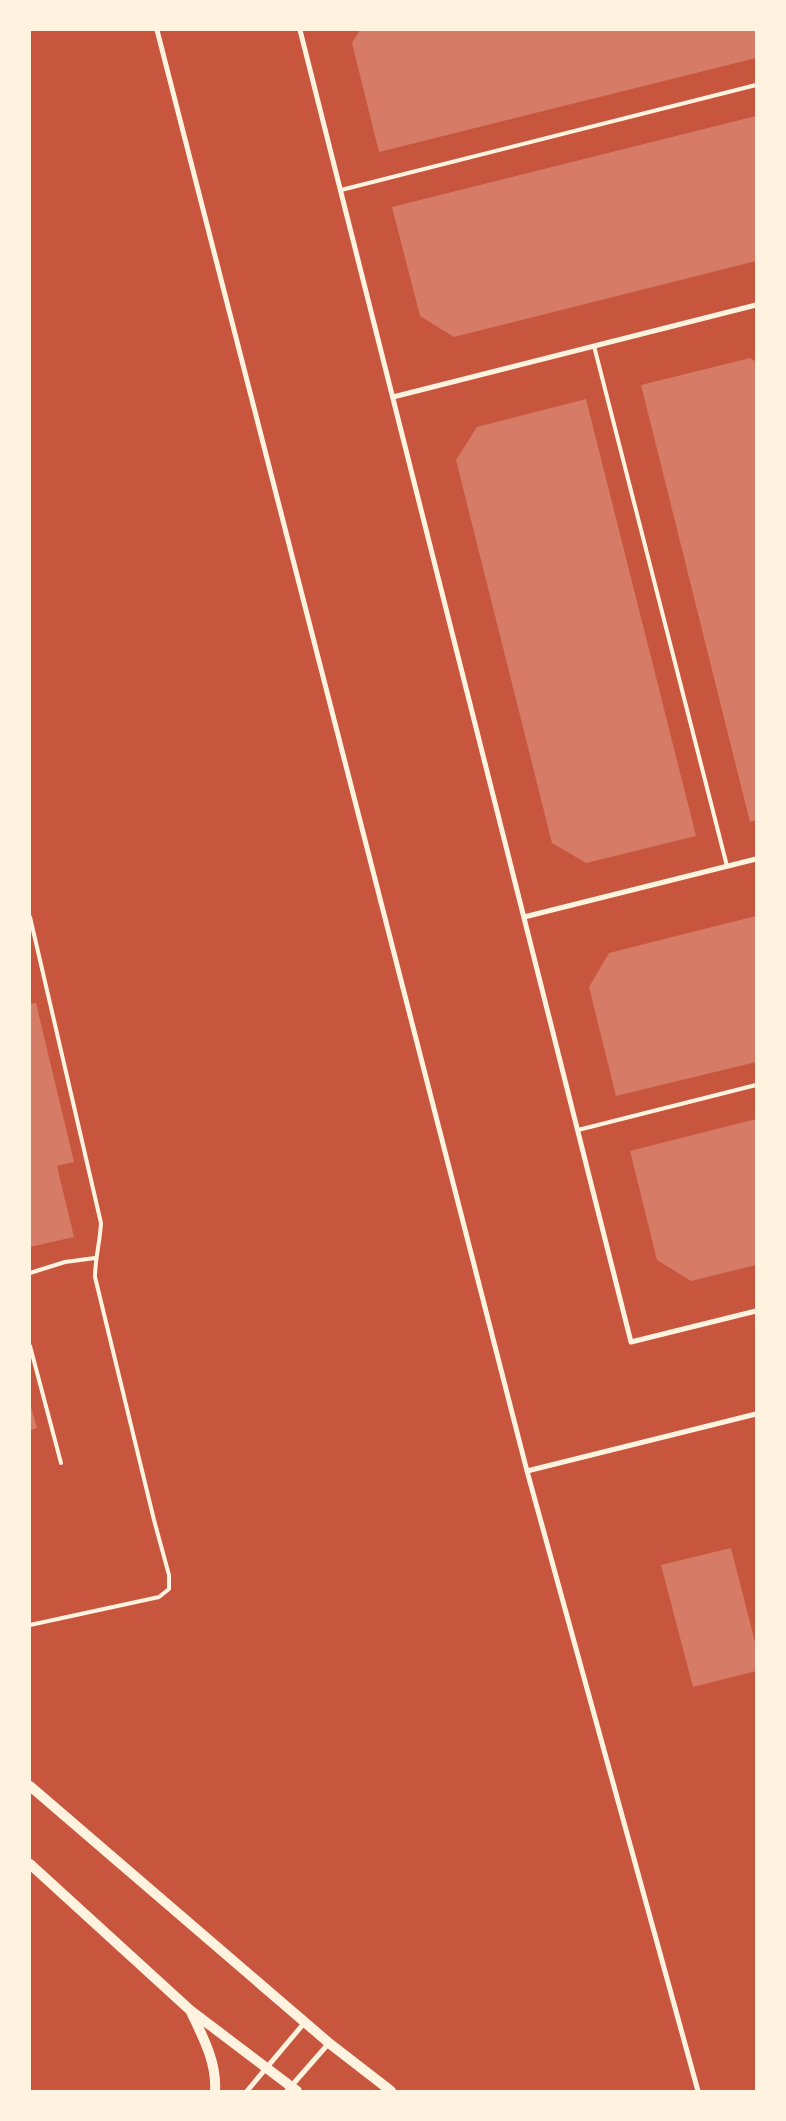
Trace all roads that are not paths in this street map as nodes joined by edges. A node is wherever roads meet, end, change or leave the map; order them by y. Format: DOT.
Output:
graph roads {
  1 [pos="157,30"];
  2 [pos="300,30"];
  3 [pos="756,85"];
  4 [pos="340,190"];
  5 [pos="756,305"];
  6 [pos="594,346"];
  7 [pos="393,397"];
  8 [pos="756,859"];
  9 [pos="727,866"];
  10 [pos="30,917"];
  11 [pos="524,917"];
  12 [pos="756,1085"];
  13 [pos="578,1130"];
  14 [pos="95,1258"];
  15 [pos="30,1273"];
  16 [pos="756,1311"];
  17 [pos="30,1346"];
  18 [pos="756,1414"];
  19 [pos="61,1463"];
  20 [pos="527,1471"];
  21 [pos="30,1625"];
  22 [pos="30,1786"];
  23 [pos="30,1864"];
  24 [pos="190,2010"];
  25 [pos="305,2022"];
  26 [pos="329,2043"];
  27 [pos="266,2068"];
  28 [pos="292,2090"];
  29 [pos="215,2091"];
  30 [pos="247,2091"];
  31 [pos="391,2091"];
  32 [pos="698,2091"];
  1 -- 20 [label="street"];
  2 -- 4 [label="street"];
  3 -- 4 [label="lane"];
  4 -- 7 [label="street"];
  5 -- 6 [label="street"];
  6 -- 7 [label="street"];
  6 -- 9 [label="lane"];
  7 -- 11 [label="street"];
  8 -- 9 [label="street"];
  9 -- 11 [label="street"];
  10 -- 14 [label="lane"];
  11 -- 13 [label="street"];
  12 -- 13 [label="lane"];
  13 -- 16 [label="street"];
  14 -- 15 [label="lane"];
  14 -- 21 [label="lane"];
  17 -- 19 [label="lane"];
  18 -- 20 [label="street"];
  20 -- 32 [label="street"];
  22 -- 25 [label="main road"];
  23 -- 24 [label="main road"];
  24 -- 27 [label="main road"];
  24 -- 29 [label="main road"];
  25 -- 26 [label="main road"];
  25 -- 27 [label="street"];
  26 -- 28 [label="street"];
  26 -- 31 [label="main road"];
  27 -- 28 [label="main road"];
  27 -- 30 [label="street"];
}
